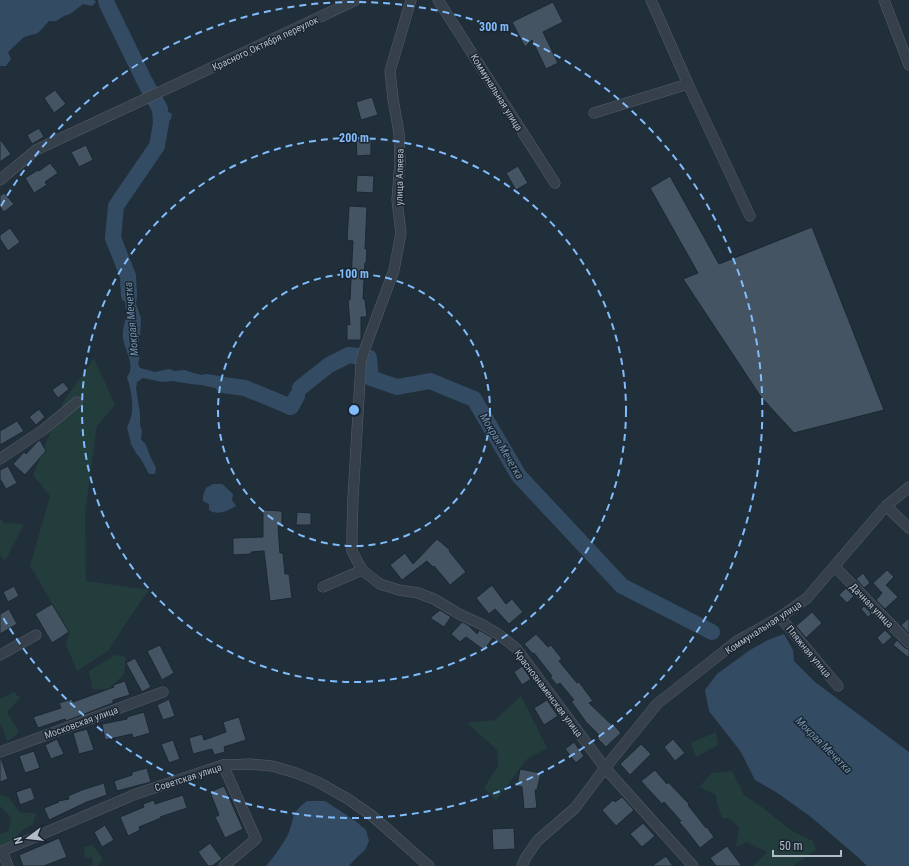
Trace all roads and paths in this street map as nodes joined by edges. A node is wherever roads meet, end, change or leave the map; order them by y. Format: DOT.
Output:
graph roads {
  1 [pos="356,0"];
  2 [pos="411,0"];
  3 [pos="438,0"];
  4 [pos="651,0"];
  5 [pos="884,0"];
  6 [pos="909,65"];
  7 [pos="688,84"];
  8 [pos="594,113"];
  9 [pos="0,180"];
  10 [pos="555,183"];
  11 [pos="750,216"];
  12 [pos="361,363"];
  13 [pos="77,402"];
  14 [pos="0,459"];
  15 [pos="909,487"];
  16 [pos="886,506"];
  17 [pos="909,528"];
  18 [pos="835,566"];
  19 [pos="362,570"];
  20 [pos="323,587"];
  21 [pos="780,617"];
  22 [pos="36,635"];
  23 [pos="909,644"];
  24 [pos="0,655"];
  25 [pos="838,686"];
  26 [pos="163,692"];
  27 [pos="0,752"];
  28 [pos="223,765"];
  29 [pos="605,768"];
  30 [pos="1,852"];
  31 [pos="8,866"];
  32 [pos="224,866"];
  33 [pos="429,866"];
  34 [pos="522,866"];
  35 [pos="693,866"];
  1 -- 9 [label="street, Красного Октября переулок"];
  2 -- 12 [label="street, улица Аляева"];
  3 -- 10 [label="street, Коммунальная улица"];
  4 -- 7 [label="street"];
  5 -- 6 [label="street"];
  7 -- 8 [label="street"];
  7 -- 11 [label="street"];
  12 -- 19 [label="street, Краснознаменская улица"];
  13 -- 14 [label="street"];
  15 -- 16 [label="street, Коммунальная улица"];
  16 -- 17 [label="street"];
  16 -- 18 [label="street, Коммунальная улица"];
  18 -- 21 [label="street, Коммунальная улица"];
  18 -- 23 [label="street, Дачная улица"];
  19 -- 20 [label="street"];
  19 -- 29 [label="street, Краснознаменская улица"];
  21 -- 25 [label="street, Пляжная улица"];
  21 -- 29 [label="street, Коммунальная улица"];
  22 -- 24 [label="street"];
  26 -- 27 [label="street, Московская улица"];
  28 -- 30 [label="street, Советская улица"];
  28 -- 32 [label="street"];
  28 -- 33 [label="street, Советская улица"];
  29 -- 34 [label="street, Коммунальная улица"];
  29 -- 35 [label="street, Краснознаменская улица"];
  30 -- 31 [label="street"];
}
